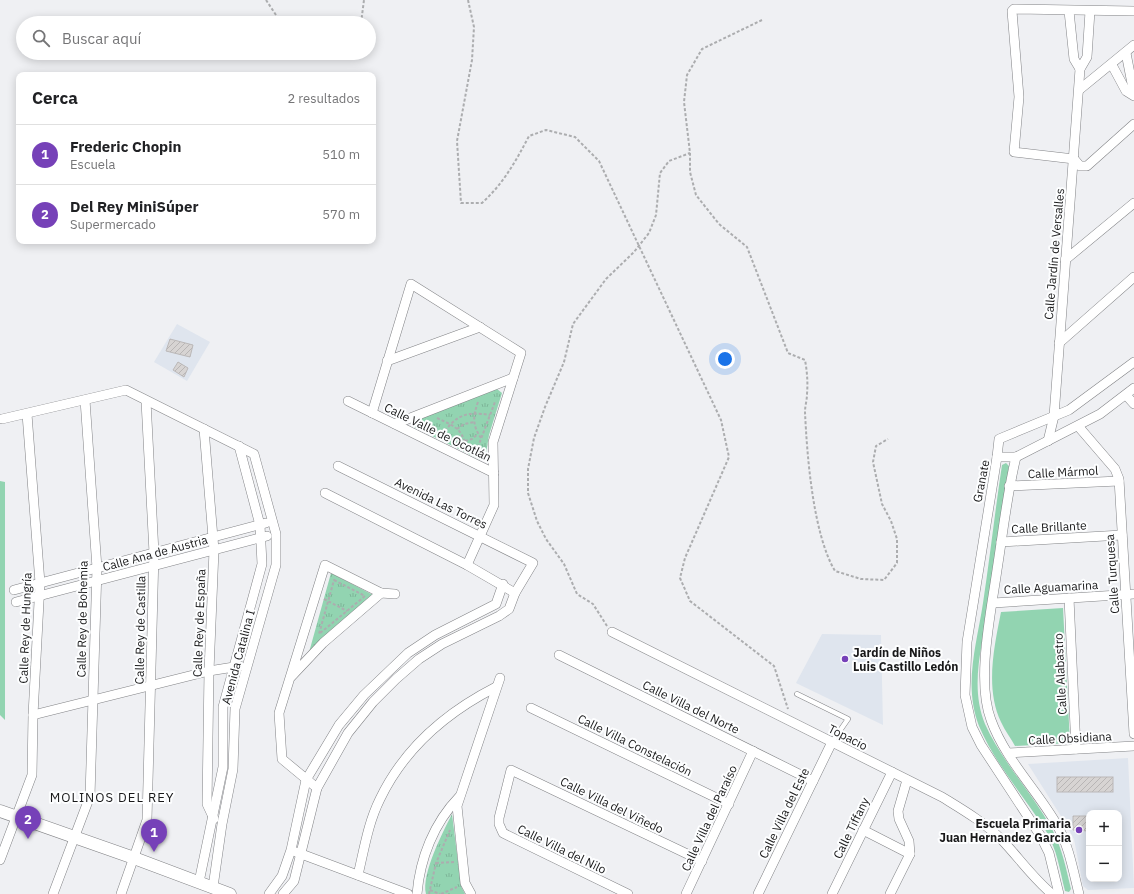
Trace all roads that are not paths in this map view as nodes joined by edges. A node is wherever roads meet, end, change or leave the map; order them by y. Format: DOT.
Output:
graph roads {
  1 [pos="1069,11"];
  2 [pos="1090,11"];
  3 [pos="1134,12"];
  4 [pos="1134,45"];
  5 [pos="1126,52"];
  6 [pos="1112,65"];
  7 [pos="1080,69"];
  8 [pos="1080,90"];
  9 [pos="1134,95"];
  10 [pos="1134,124"];
  11 [pos="1074,158"];
  12 [pos="1134,203"];
  13 [pos="1065,260"];
  14 [pos="1134,277"];
  15 [pos="480,327"];
  16 [pos="1059,343"];
  17 [pos="388,361"];
  18 [pos="1134,362"];
  19 [pos="513,378"];
  20 [pos="1134,388"];
  21 [pos="1126,395"];
  22 [pos="85,400"];
  23 [pos="146,401"];
  24 [pos="348,401"];
  25 [pos="1134,404"];
  26 [pos="372,413"];
  27 [pos="27,414"];
  28 [pos="1054,416"];
  29 [pos="2,419"];
  30 [pos="394,424"];
  31 [pos="1078,426"];
  32 [pos="204,429"];
  33 [pos="1048,441"];
  34 [pos="239,446"];
  35 [pos="996,457"];
  36 [pos="1016,457"];
  37 [pos="338,466"];
  38 [pos="494,473"];
  39 [pos="1119,481"];
  40 [pos="1009,486"];
  41 [pos="325,493"];
  42 [pos="273,521"];
  43 [pos="260,525"];
  44 [pos="276,534"];
  45 [pos="480,535"];
  46 [pos="1122,535"];
  47 [pos="214,537"];
  48 [pos="262,537"];
  49 [pos="1001,542"];
  50 [pos="214,550"];
  51 [pos="154,553"];
  52 [pos="467,565"];
  53 [pos="154,566"];
  54 [pos="97,568"];
  55 [pos="96,581"];
  56 [pos="40,583"];
  57 [pos="502,584"];
  58 [pos="14,590"];
  59 [pos="381,593"];
  60 [pos="515,593"];
  61 [pos="395,594"];
  62 [pos="1130,595"];
  63 [pos="39,596"];
  64 [pos="1069,598"];
  65 [pos="16,602"];
  66 [pos="992,603"];
  67 [pos="612,632"];
  68 [pos="435,635"];
  69 [pos="442,644"];
  70 [pos="559,655"];
  71 [pos="248,665"];
  72 [pos="236,666"];
  73 [pos="209,671"];
  74 [pos="290,678"];
  75 [pos="500,678"];
  76 [pos="151,685"];
  77 [pos="496,687"];
  78 [pos="797,694"];
  79 [pos="364,695"];
  80 [pos="92,700"];
  81 [pos="373,702"];
  82 [pos="531,708"];
  83 [pos="33,715"];
  84 [pos="1134,734"];
  85 [pos="832,742"];
  86 [pos="1134,746"];
  87 [pos="1076,749"];
  88 [pos="753,751"];
  89 [pos="1008,753"];
  90 [pos="511,770"];
  91 [pos="892,772"];
  92 [pos="306,780"];
  93 [pos="907,780"];
  94 [pos="813,781"];
  95 [pos="317,788"];
  96 [pos="459,797"];
  97 [pos="729,804"];
  98 [pos="0,811"];
  99 [pos="17,817"];
  100 [pos="213,818"];
  101 [pos="222,824"];
  102 [pos="863,830"];
  103 [pos="76,837"];
  104 [pos="291,850"];
  105 [pos="301,854"];
  106 [pos="910,854"];
  107 [pos="134,858"];
  108 [pos="0,860"];
  109 [pos="702,861"];
  110 [pos="358,875"];
  111 [pos="199,882"];
  112 [pos="213,887"];
  113 [pos="417,889"];
  114 [pos="835,893"];
  115 [pos="53,894"];
  116 [pos="121,894"];
  117 [pos="230,894"];
  118 [pos="269,894"];
  119 [pos="283,894"];
  120 [pos="408,894"];
  121 [pos="471,894"];
  122 [pos="628,894"];
  123 [pos="686,894"];
  124 [pos="758,894"];
  125 [pos="890,894"];
  126 [pos="1052,894"];
  127 [pos="1059,894"];
  128 [pos="1079,894"];
  1 -- 2 [label="street"];
  1 -- 7 [label="street, Calle Jardín de Versalles"];
  1 -- 11 [label="street"];
  2 -- 3 [label="street"];
  2 -- 7 [label="street, Calle Jardín de Versalles"];
  4 -- 5 [label="street"];
  5 -- 6 [label="street"];
  5 -- 9 [label="street"];
  6 -- 8 [label="street"];
  6 -- 9 [label="street"];
  7 -- 8 [label="street, Calle Jardín de Versalles"];
  8 -- 11 [label="street, Calle Jardín de Versalles"];
  10 -- 11 [label="street"];
  11 -- 13 [label="street, Calle Jardín de Versalles"];
  12 -- 13 [label="street"];
  13 -- 16 [label="street, Calle Jardín de Versalles"];
  14 -- 16 [label="street"];
  15 -- 17 [label="street"];
  15 -- 17 [label="street, Calle Valle de Ocotlán"];
  15 -- 19 [label="street, Calle Valle de Ocotlán"];
  16 -- 28 [label="street, Calle Jardín de Versalles"];
  17 -- 26 [label="street, Calle Valle de Ocotlán"];
  18 -- 28 [label="street"];
  19 -- 30 [label="street"];
  19 -- 38 [label="street, Calle Valle de Ocotlán"];
  20 -- 21 [label="street"];
  21 -- 25 [label="street"];
  21 -- 31 [label="street"];
  22 -- 23 [label="street, Avenida Catalina I"];
  22 -- 27 [label="street, Avenida Catalina I"];
  22 -- 54 [label="street, Calle Rey de Bohemia"];
  23 -- 32 [label="street, Avenida Catalina I"];
  23 -- 51 [label="street, Calle Rey de Castilla"];
  24 -- 26 [label="street, Calle Valle de Ocotlán"];
  26 -- 30 [label="street, Calle Valle de Ocotlán"];
  27 -- 29 [label="street, Avenida Catalina I"];
  27 -- 56 [label="street, Calle Rey de Hungría"];
  28 -- 33 [label="street, Calle Jardín de Versalles"];
  28 -- 35 [label="street"];
  30 -- 38 [label="street, Calle Valle de Ocotlán"];
  31 -- 33 [label="street"];
  31 -- 39 [label="street, Calle Turquesa"];
  32 -- 34 [label="street, Avenida Catalina I"];
  32 -- 47 [label="street, Calle Rey de España"];
  33 -- 36 [label="street"];
  34 -- 42 [label="street, Avenida Catalina I"];
  34 -- 43 [label="street, Avenida Catalina I"];
  35 -- 36 [label="street, Granate"];
  35 -- 127 [label="street, Granate"];
  36 -- 40 [label="street"];
  37 -- 45 [label="street, Avenida Las Torres"];
  38 -- 45 [label="street, Calle Valle de Ocotlán"];
  39 -- 40 [label="street, Calle Mármol"];
  39 -- 46 [label="street, Calle Turquesa"];
  40 -- 49 [label="street"];
  41 -- 52 [label="street"];
  42 -- 43 [label="street, Calle Ana de Austria"];
  42 -- 44 [label="street, Avenida Catalina I"];
  43 -- 47 [label="street, Calle Ana de Austria"];
  43 -- 48 [label="street, Avenida Catalina I"];
  44 -- 48 [label="street, Calle Ana de Austria"];
  44 -- 71 [label="street, Avenida Catalina I"];
  45 -- 52 [label="street, Calle Valle de Ocotlán"];
  45 -- 60 [label="street, Avenida Las Torres"];
  46 -- 49 [label="street, Calle Brillante"];
  46 -- 62 [label="street, Calle Turquesa"];
  47 -- 50 [label="street, Calle Rey de España"];
  47 -- 51 [label="street, Calle Ana de Austria"];
  48 -- 50 [label="street, Calle Ana de Austria"];
  48 -- 72 [label="street, Avenida Catalina I"];
  49 -- 66 [label="street"];
  50 -- 53 [label="street, Calle Ana de Austria"];
  50 -- 73 [label="street, Calle Rey de España"];
  51 -- 53 [label="street, Calle Rey de Castilla"];
  51 -- 54 [label="street, Calle Ana de Austria"];
  52 -- 57 [label="street"];
  53 -- 55 [label="street, Calle Ana de Austria"];
  53 -- 76 [label="street, Calle Rey de Castilla"];
  54 -- 55 [label="street, Calle Rey de Bohemia"];
  54 -- 56 [label="street, Calle Ana de Austria"];
  55 -- 63 [label="street, Calle Ana de Austria"];
  55 -- 80 [label="street, Calle Rey de Bohemia"];
  56 -- 58 [label="street, Calle Ana de Austria"];
  56 -- 63 [label="street, Calle Rey de Hungría"];
  57 -- 60 [label="street"];
  57 -- 68 [label="street"];
  59 -- 61 [label="street"];
  59 -- 74 [label="street"];
  59 -- 74 [label="street"];
  60 -- 69 [label="street"];
  62 -- 64 [label="street, Calle Aguamarina"];
  62 -- 84 [label="street, Calle Turquesa"];
  63 -- 65 [label="street, Calle Ana de Austria"];
  63 -- 83 [label="street, Calle Rey de Hungría"];
  64 -- 66 [label="street, Calle Aguamarina"];
  64 -- 87 [label="street, Calle Alabastro"];
  66 -- 89 [label="street"];
  67 -- 85 [label="street, Topacio"];
  68 -- 69 [label="street"];
  68 -- 79 [label="street"];
  69 -- 81 [label="street"];
  70 -- 88 [label="street, Calle Villa del Norte"];
  71 -- 72 [label="street"];
  71 -- 101 [label="street, Avenida Catalina I"];
  72 -- 73 [label="street"];
  72 -- 100 [label="street, Avenida Catalina I"];
  73 -- 76 [label="street"];
  73 -- 100 [label="street, Calle Rey de España"];
  74 -- 92 [label="street"];
  75 -- 77 [label="street"];
  76 -- 80 [label="street"];
  76 -- 107 [label="street, Calle Rey de Castilla"];
  77 -- 96 [label="street"];
  77 -- 110 [label="street"];
  78 -- 85 [label="lane"];
  79 -- 81 [label="street"];
  79 -- 92 [label="street"];
  80 -- 83 [label="street"];
  80 -- 103 [label="street, Calle Rey de Bohemia"];
  81 -- 95 [label="street"];
  82 -- 97 [label="street, Calle Villa Constelación"];
  83 -- 99 [label="street, Calle Rey de Hungría"];
  85 -- 91 [label="street, Topacio"];
  85 -- 94 [label="street, Calle Villa del Este"];
  86 -- 87 [label="street, Calle Obsidiana"];
  87 -- 89 [label="street, Calle Obsidiana"];
  88 -- 94 [label="street, Calle Villa del Norte"];
  88 -- 97 [label="street, Calle Villa del Paraíso"];
  89 -- 128 [label="street"];
  90 -- 109 [label="street, Calle Villa del Viñedo"];
  90 -- 122 [label="street, Calle Villa del Nilo"];
  91 -- 93 [label="street, Topacio"];
  91 -- 102 [label="street, Calle Tiffany"];
  92 -- 95 [label="street"];
  92 -- 104 [label="street"];
  93 -- 106 [label="street"];
  93 -- 126 [label="street, Topacio"];
  94 -- 124 [label="street, Calle Villa del Este"];
  95 -- 105 [label="street"];
  96 -- 113 [label="street"];
  96 -- 121 [label="street"];
  97 -- 109 [label="street, Calle Villa del Paraíso"];
  98 -- 99 [label="street"];
  99 -- 103 [label="street"];
  99 -- 108 [label="street, Calle Rey de Hungría"];
  100 -- 101 [label="street"];
  100 -- 111 [label="street, Avenida Catalina I"];
  101 -- 112 [label="street, Avenida Catalina I"];
  102 -- 106 [label="street"];
  102 -- 114 [label="street, Calle Tiffany"];
  103 -- 107 [label="street"];
  103 -- 115 [label="street, Calle Rey de Bohemia"];
  104 -- 105 [label="street"];
  104 -- 118 [label="street"];
  105 -- 110 [label="street"];
  105 -- 119 [label="street"];
  106 -- 125 [label="street"];
  107 -- 111 [label="street"];
  107 -- 116 [label="street, Calle Rey de Castilla"];
  109 -- 123 [label="street, Calle Villa del Paraíso"];
  110 -- 120 [label="street"];
  111 -- 112 [label="street"];
  112 -- 117 [label="street"];
}
